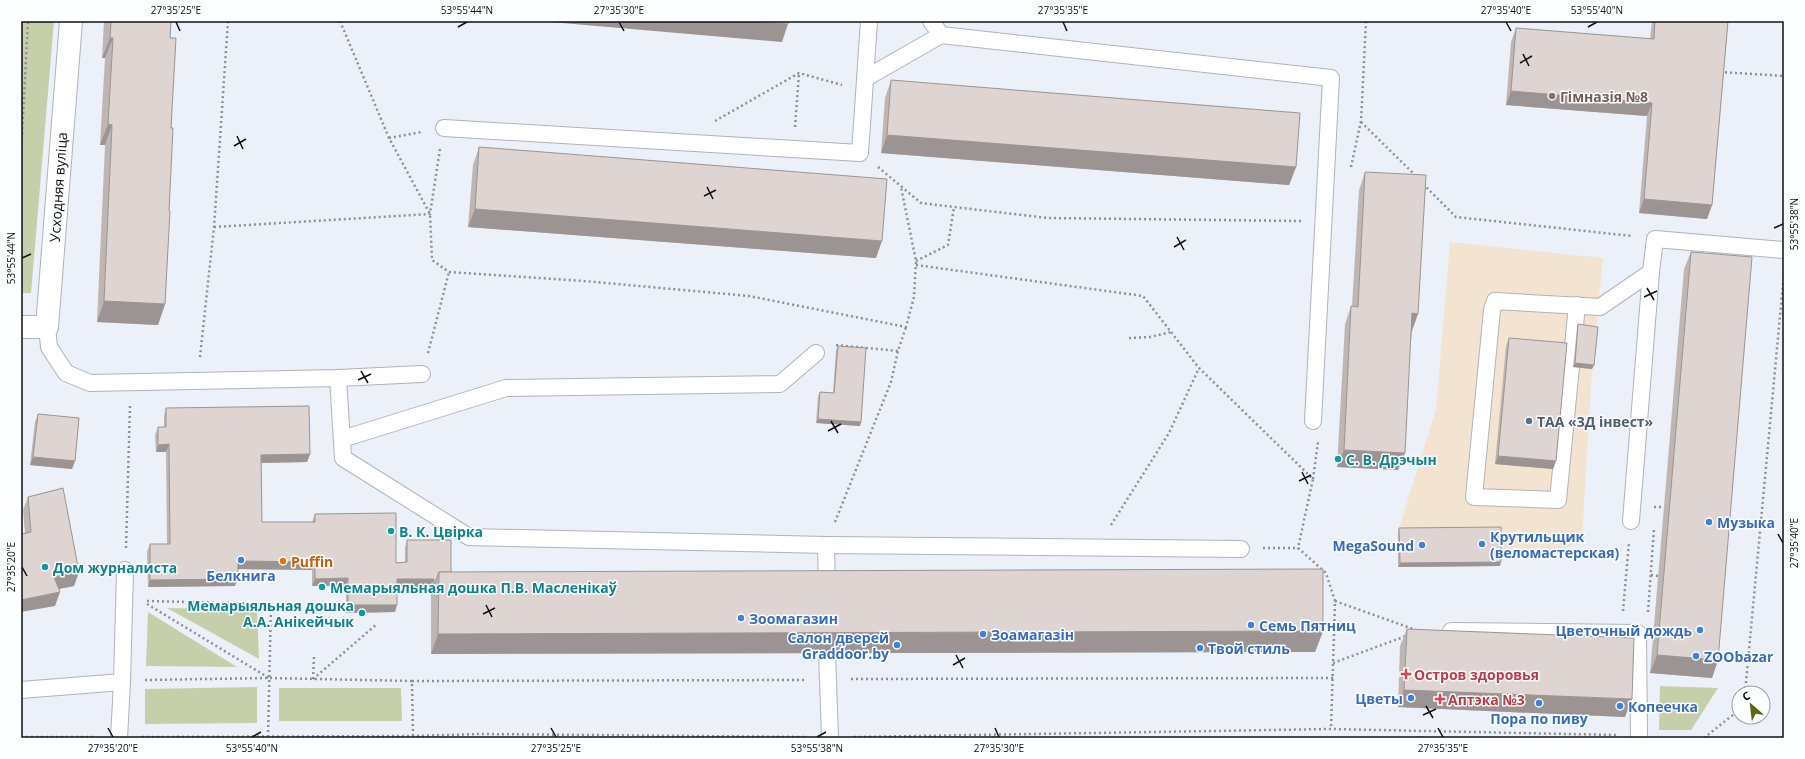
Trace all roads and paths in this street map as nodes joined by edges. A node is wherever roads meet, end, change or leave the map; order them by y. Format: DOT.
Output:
graph roads {
  1 [pos="28,21"];
  2 [pos="70,21"];
  3 [pos="228,21"];
  4 [pos="340,21"];
  5 [pos="869,21"];
  6 [pos="931,21"];
  7 [pos="1366,21"];
  8 [pos="941,35"];
  9 [pos="1720,72"];
  10 [pos="799,73"];
  11 [pos="1784,76"];
  12 [pos="866,85"];
  13 [pos="712,122"];
  14 [pos="444,128"];
  15 [pos="389,138"];
  16 [pos="793,149"];
  17 [pos="860,153"];
  18 [pos="21,154"];
  19 [pos="1417,178"];
  20 [pos="1423,183"];
  21 [pos="902,187"];
  22 [pos="954,207"];
  23 [pos="430,214"];
  24 [pos="1324,221"];
  25 [pos="214,227"];
  26 [pos="1655,239"];
  27 [pos="1784,250"];
  28 [pos="916,261"];
  29 [pos="916,265"];
  30 [pos="1784,270"];
  31 [pos="449,272"];
  32 [pos="1650,272"];
  33 [pos="1577,305"];
  34 [pos="21,327"];
  35 [pos="47,327"];
  36 [pos="906,327"];
  37 [pos="1171,332"];
  38 [pos="1129,338"];
  39 [pos="201,344"];
  40 [pos="898,351"];
  41 [pos="816,352"];
  42 [pos="1199,368"];
  43 [pos="422,374"];
  44 [pos="338,378"];
  45 [pos="131,382"];
  46 [pos="1313,422"];
  47 [pos="342,439"];
  48 [pos="1664,507"];
  49 [pos="1655,514"];
  50 [pos="1631,520"];
  51 [pos="1654,522"];
  52 [pos="1629,539"];
  53 [pos="826,545"];
  54 [pos="1097,547"];
  55 [pos="1298,548"];
  56 [pos="1241,549"];
  57 [pos="125,570"];
  58 [pos="1651,575"];
  59 [pos="1658,576"];
  60 [pos="827,591"];
  61 [pos="1335,601"];
  62 [pos="1647,618"];
  63 [pos="377,624"];
  64 [pos="1435,631"];
  65 [pos="1620,633"];
  66 [pos="827,653"];
  67 [pos="314,657"];
  68 [pos="1333,663"];
  69 [pos="270,678"];
  70 [pos="1333,678"];
  71 [pos="313,679"];
  72 [pos="138,680"];
  73 [pos="828,680"];
  74 [pos="412,681"];
  75 [pos="122,682"];
  76 [pos="1746,685"];
  77 [pos="21,690"];
  78 [pos="1731,716"];
  79 [pos="1331,729"];
  80 [pos="413,736"];
  81 [pos="21,737"];
  82 [pos="119,737"];
  83 [pos="268,737"];
  84 [pos="1639,737"];
  85 [pos="830,738"];
  86 [pos="1704,738"];
  1 -- 18 [label="path"];
  2 -- 35 [label="street, Усходняя вуліца"];
  3 -- 25 [label="path"];
  4 -- 15 [label="path"];
  5 -- 12 [label="lane"];
  6 -- 8 [label="lane"];
  7 -- 19 [label="path"];
  8 -- 12 [label="lane"];
  8 -- 24 [label="lane"];
  9 -- 11 [label="path"];
  10 -- 12 [label="path"];
  10 -- 13 [label="path"];
  10 -- 16 [label="path"];
  12 -- 17 [label="lane"];
  14 -- 15 [label="path"];
  14 -- 16 [label="lane"];
  14 -- 23 [label="path"];
  15 -- 23 [label="path"];
  16 -- 17 [label="lane"];
  17 -- 21 [label="path"];
  20 -- 26 [label="path"];
  21 -- 22 [label="path"];
  21 -- 28 [label="path"];
  22 -- 24 [label="path"];
  22 -- 28 [label="path"];
  23 -- 25 [label="path"];
  23 -- 31 [label="path"];
  24 -- 46 [label="lane"];
  25 -- 39 [label="path"];
  26 -- 27 [label="lane"];
  26 -- 32 [label="lane"];
  28 -- 29 [label="path"];
  29 -- 36 [label="path"];
  29 -- 37 [label="path"];
  30 -- 76 [label="path"];
  31 -- 36 [label="path"];
  31 -- 43 [label="path"];
  32 -- 33 [label="lane"];
  32 -- 50 [label="lane"];
  33 -- 33 [label="lane"];
  34 -- 35 [label="street"];
  35 -- 45 [label="lane"];
  36 -- 40 [label="path"];
  37 -- 38 [label="path"];
  37 -- 42 [label="path"];
  40 -- 41 [label="path"];
  40 -- 53 [label="path"];
  41 -- 47 [label="lane"];
  42 -- 54 [label="path"];
  42 -- 55 [label="path"];
  43 -- 44 [label="lane"];
  44 -- 45 [label="lane"];
  44 -- 47 [label="lane"];
  45 -- 57 [label="path"];
  47 -- 53 [label="lane"];
  48 -- 49 [label="path"];
  51 -- 58 [label="path"];
  52 -- 65 [label="path"];
  53 -- 54 [label="lane"];
  53 -- 60 [label="lane"];
  54 -- 56 [label="lane"];
  55 -- 56 [label="path"];
  55 -- 61 [label="path"];
  57 -- 75 [label="lane"];
  58 -- 59 [label="path"];
  58 -- 62 [label="path"];
  61 -- 68 [label="path"];
  61 -- 68 [label="path"];
  63 -- 71 [label="path"];
  64 -- 65 [label="lane"];
  65 -- 84 [label="lane"];
  66 -- 73 [label="lane"];
  67 -- 71 [label="path"];
  68 -- 70 [label="path"];
  69 -- 69 [label="path"];
  69 -- 71 [label="path"];
  69 -- 72 [label="path"];
  69 -- 83 [label="path"];
  70 -- 73 [label="path"];
  70 -- 79 [label="path"];
  71 -- 74 [label="path"];
  73 -- 74 [label="path"];
  73 -- 85 [label="lane"];
  74 -- 80 [label="path"];
  75 -- 77 [label="lane"];
  75 -- 82 [label="lane"];
  78 -- 86 [label="path"];
  79 -- 84 [label="path"];
  79 -- 85 [label="path"];
  80 -- 83 [label="path"];
  80 -- 85 [label="path"];
  81 -- 82 [label="path"];
  82 -- 83 [label="path"];
}
